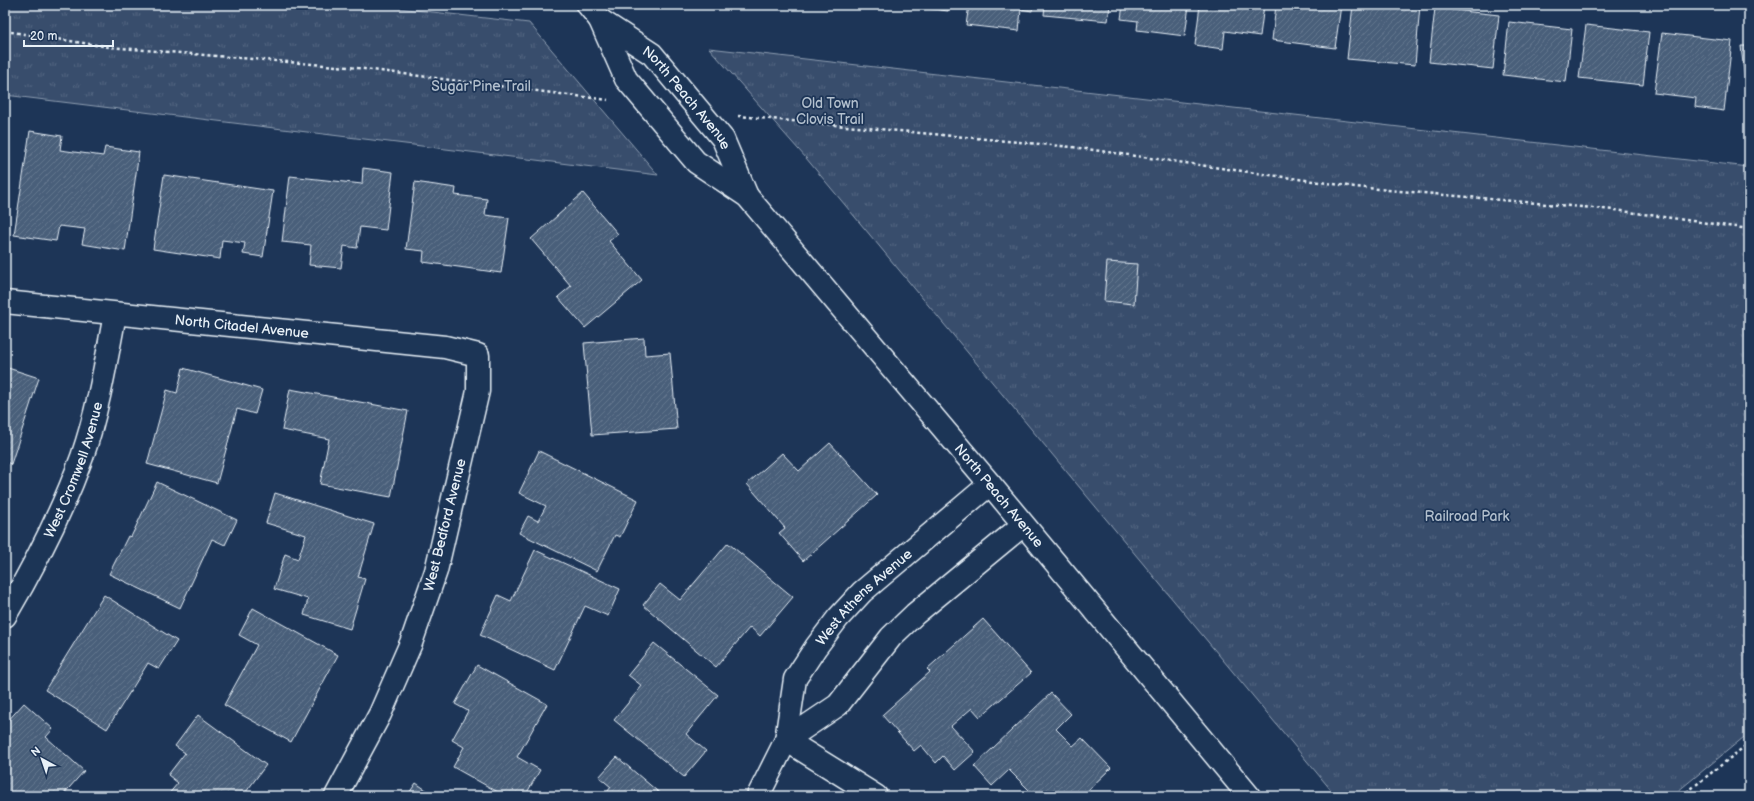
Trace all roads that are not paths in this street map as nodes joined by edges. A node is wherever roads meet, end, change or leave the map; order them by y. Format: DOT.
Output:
graph roads {
  1 [pos="594,13"];
  2 [pos="747,196"];
  3 [pos="5,302"];
  4 [pos="116,314"];
  5 [pos="478,355"];
  6 [pos="990,484"];
  7 [pos="1023,525"];
  8 [pos="5,616"];
  9 [pos="786,740"];
  10 [pos="336,796"];
  11 [pos="758,796"];
  12 [pos="876,796"];
  13 [pos="1249,796"];
  1 -- 2 [label="street, North Peach Avenue"];
  1 -- 2 [label="street, North Peach Avenue"];
  2 -- 6 [label="street, North Peach Avenue"];
  3 -- 4 [label="street, North Citadel Avenue"];
  4 -- 5 [label="street, North Citadel Avenue"];
  4 -- 8 [label="street, West Cromwell Avenue"];
  5 -- 10 [label="street, West Bedford Avenue"];
  6 -- 7 [label="street, North Peach Avenue"];
  6 -- 9 [label="street, West Athens Avenue"];
  7 -- 9 [label="street, West Athens Avenue"];
  7 -- 13 [label="street, North Peach Avenue"];
  9 -- 11 [label="street, West Athens Avenue"];
  9 -- 12 [label="street"];
}
